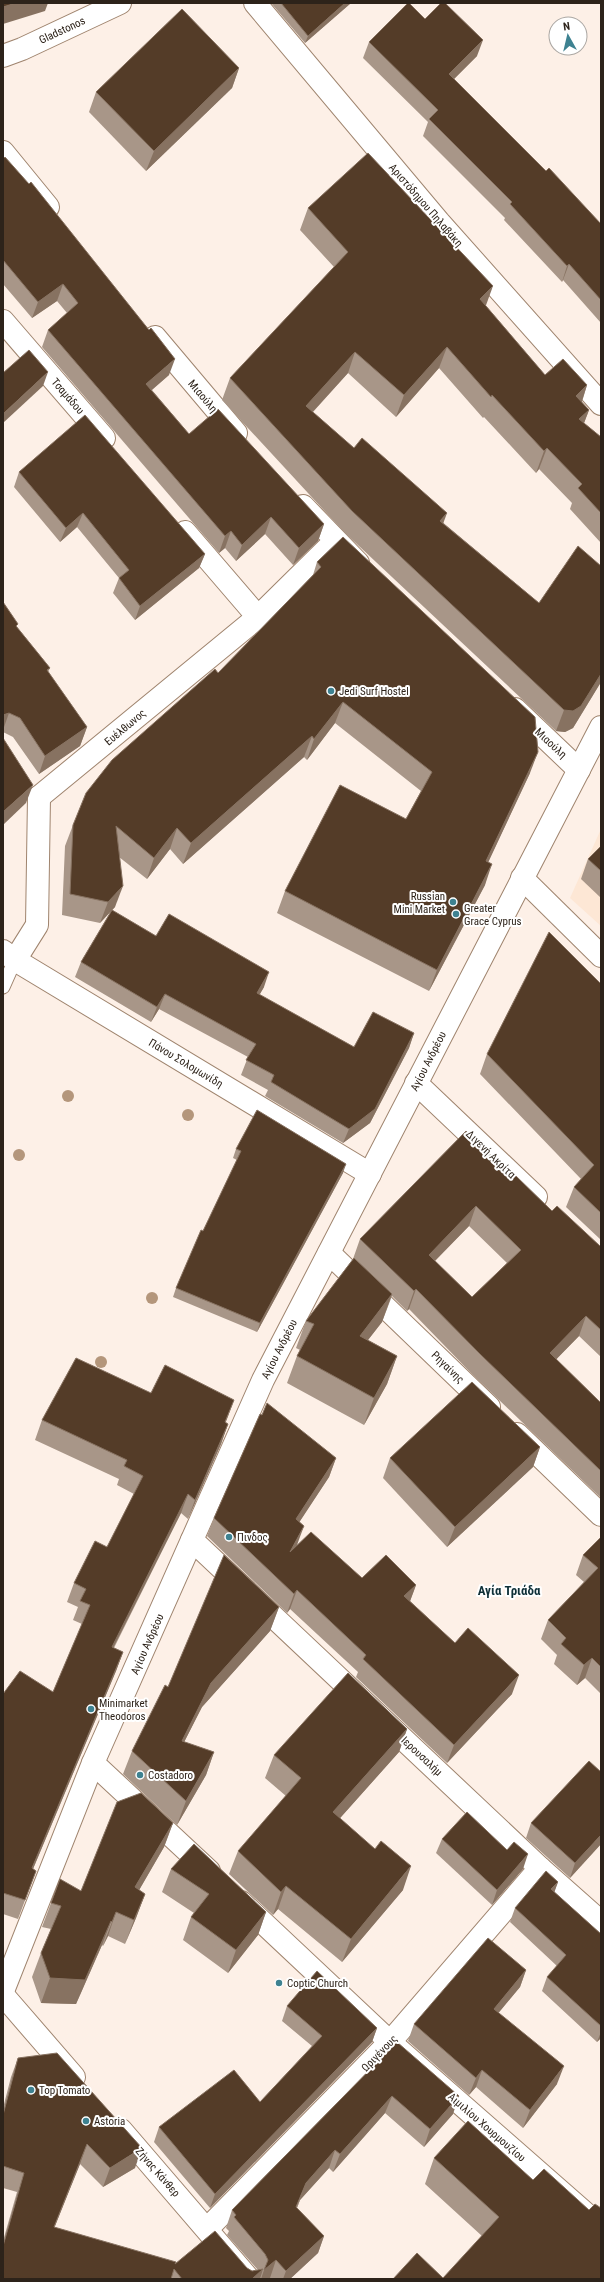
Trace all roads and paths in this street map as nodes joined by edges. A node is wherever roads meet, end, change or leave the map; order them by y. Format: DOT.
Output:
graph roads {
  1 [pos="120,3"];
  2 [pos="255,3"];
  3 [pos="3,56"];
  4 [pos="3,152"];
  5 [pos="63,225"];
  6 [pos="3,321"];
  7 [pos="144,324"];
  8 [pos="601,404"];
  9 [pos="251,450"];
  10 [pos="117,453"];
  11 [pos="288,490"];
  12 [pos="174,520"];
  13 [pos="335,541"];
  14 [pos="376,579"];
  15 [pos="258,617"];
  16 [pos="498,694"];
  17 [pos="601,727"];
  18 [pos="579,770"];
  19 [pos="27,780"];
  20 [pos="40,797"];
  21 [pos="522,878"];
  22 [pos="9,955"];
  23 [pos="601,956"];
  24 [pos="3,987"];
  25 [pos="416,1083"];
  26 [pos="370,1174"];
  27 [pos="549,1209"];
  28 [pos="329,1252"];
  29 [pos="601,1515"];
  30 [pos="192,1540"];
  31 [pos="94,1763"];
  32 [pos="540,1868"];
  33 [pos="601,1922"];
  34 [pos="3,1991"];
  35 [pos="3,1994"];
  36 [pos="390,2042"];
  37 [pos="87,2091"];
  38 [pos="108,2115"];
  39 [pos="601,2227"];
  40 [pos="207,2229"];
  41 [pos="249,2279"];
  1 -- 3 [label="street, Gladstonos"];
  2 -- 8 [label="street, Αριστόδημου Πηλαβάκη"];
  4 -- 5 [label="street"];
  6 -- 10 [label="street, Τσαμάδου"];
  7 -- 9 [label="street, Μιαούλη"];
  11 -- 13 [label="street"];
  12 -- 15 [label="street"];
  13 -- 14 [label="street"];
  13 -- 15 [label="street, Ευέλθωνος"];
  15 -- 20 [label="street, Ευέλθωνος"];
  16 -- 18 [label="street, Μιαούλη"];
  17 -- 18 [label="street, Αγίου Ανδρέου"];
  18 -- 21 [label="street, Αγίου Ανδρέου"];
  19 -- 20 [label="street"];
  20 -- 22 [label="street"];
  21 -- 23 [label="street"];
  21 -- 25 [label="street, Αγίου Ανδρέου"];
  22 -- 24 [label="lane"];
  22 -- 26 [label="street, Πάνου Σολομωνίδη"];
  25 -- 26 [label="street, Αγίου Ανδρέου"];
  25 -- 27 [label="street, Διγενή Ακρίτα"];
  26 -- 28 [label="street, Αγίου Ανδρέου"];
  28 -- 29 [label="street, Ρηγαίνης"];
  28 -- 30 [label="street, Αγίου Ανδρέου"];
  30 -- 31 [label="street, Αγίου Ανδρέου"];
  30 -- 32 [label="street, Ιερουσαλήμ"];
  31 -- 34 [label="street, Αγίου Ανδρέου"];
  31 -- 36 [label="street, Αιμιλίου Χουρμουζίου"];
  32 -- 33 [label="street, Ιερουσαλήμ"];
  32 -- 36 [label="street, Ωριγένους"];
  35 -- 37 [label="street"];
  36 -- 39 [label="street, Αιμιλίου Χουρμουζίου"];
  36 -- 40 [label="street, Ωριγένους"];
  38 -- 40 [label="street, Ζήνας Κάνθερ"];
  40 -- 41 [label="street, Ζήνας Κάνθερ"];
}
